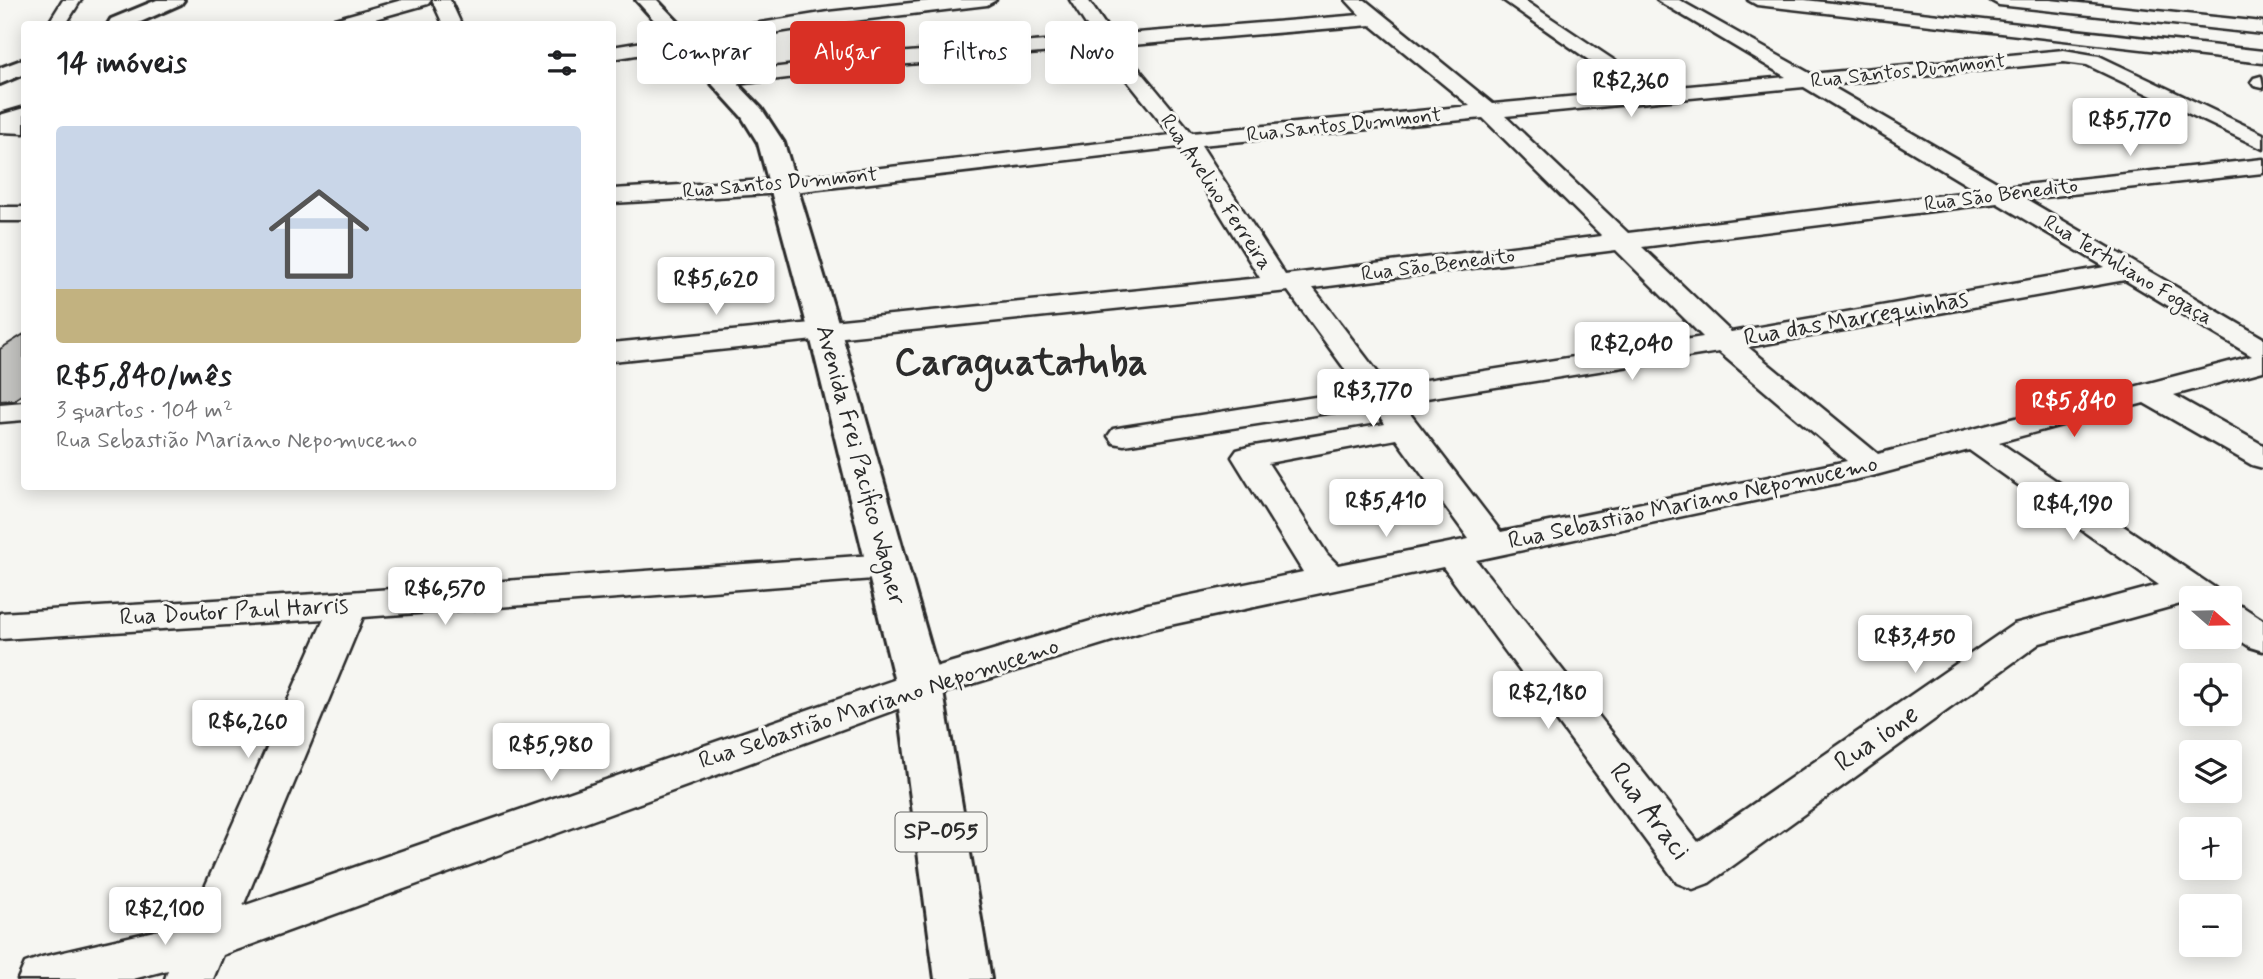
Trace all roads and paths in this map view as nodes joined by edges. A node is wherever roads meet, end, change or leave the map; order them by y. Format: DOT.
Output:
graph roads {
  1 [pos="72,0"];
  2 [pos="174,0"];
  3 [pos="422,0"];
  4 [pos="441,0"];
  5 [pos="646,0"];
  6 [pos="986,0"];
  7 [pos="1079,0"];
  8 [pos="1355,0"];
  9 [pos="1512,0"];
  10 [pos="1666,0"];
  11 [pos="1757,0"];
  12 [pos="1999,0"];
  13 [pos="917,3"];
  14 [pos="2231,5"];
  15 [pos="1374,19"];
  16 [pos="2263,20"];
  17 [pos="59,21"];
  18 [pos="126,21"];
  19 [pos="348,21"];
  20 [pos="451,21"];
  21 [pos="664,21"];
  22 [pos="1093,21"];
  23 [pos="776,26"];
  24 [pos="2263,28"];
  25 [pos="1138,38"];
  26 [pos="1045,46"];
  27 [pos="637,48"];
  28 [pos="616,51"];
  29 [pos="2263,57"];
  30 [pos="776,73"];
  31 [pos="1138,81"];
  32 [pos="1808,81"];
  33 [pos="724,84"];
  34 [pos="1654,96"];
  35 [pos="1487,110"];
  36 [pos="21,117"];
  37 [pos="0,124"];
  38 [pos="21,127"];
  39 [pos="1186,140"];
  40 [pos="2263,142"];
  41 [pos="2263,166"];
  42 [pos="785,186"];
  43 [pos="2001,195"];
  44 [pos="616,196"];
  45 [pos="0,214"];
  46 [pos="21,214"];
  47 [pos="1621,243"];
  48 [pos="2130,271"];
  49 [pos="1286,283"];
  50 [pos="825,332"];
  51 [pos="1725,342"];
  52 [pos="2263,351"];
  53 [pos="616,352"];
  54 [pos="2263,362"];
  55 [pos="2148,393"];
  56 [pos="1381,398"];
  57 [pos="21,411"];
  58 [pos="0,413"];
  59 [pos="1385,433"];
  60 [pos="1124,436"];
  61 [pos="1974,439"];
  62 [pos="2263,458"];
  63 [pos="1872,466"];
  64 [pos="1492,545"];
  65 [pos="1452,554"];
  66 [pos="887,566"];
  67 [pos="1330,579"];
  68 [pos="2185,586"];
  69 [pos="2179,598"];
  70 [pos="349,605"];
  71 [pos="2242,623"];
  72 [pos="0,626"];
  73 [pos="2263,638"];
  74 [pos="919,686"];
  75 [pos="1693,870"];
  76 [pos="197,960"];
  77 [pos="42,979"];
  78 [pos="963,979"];
  1 -- 17 [label="street"];
  2 -- 18 [label="main road"];
  3 -- 19 [label="street"];
  4 -- 20 [label="street"];
  5 -- 21 [label="main road, Avenida Frei Pacifico Wagner / SP-055"];
  6 -- 13 [label="street"];
  7 -- 22 [label="street, Rua Avelino Ferreira"];
  8 -- 15 [label="street"];
  9 -- 34 [label="street"];
  10 -- 32 [label="street, Rua Tertuliano Fogaça"];
  11 -- 29 [label="street"];
  12 -- 24 [label="street"];
  13 -- 23 [label="street"];
  14 -- 16 [label="street"];
  15 -- 25 [label="street"];
  15 -- 35 [label="street"];
  26 -- 30 [label="street"];
  27 -- 28 [label="street"];
  31 -- 39 [label="street, Rua Avelino Ferreira"];
  32 -- 34 [label="street, Rua Santos Dummont"];
  32 -- 40 [label="street, Rua Santos Dummont"];
  32 -- 43 [label="street, Rua Tertuliano Fogaça"];
  33 -- 42 [label="main road, Avenida Frei Pacifico Wagner / SP-055"];
  34 -- 35 [label="street, Rua Santos Dummont"];
  35 -- 39 [label="street, Rua Santos Dummont"];
  35 -- 47 [label="street"];
  36 -- 37 [label="main road"];
  37 -- 38 [label="street"];
  39 -- 42 [label="street, Rua Santos Dummont"];
  39 -- 49 [label="street, Rua Avelino Ferreira"];
  41 -- 43 [label="street, Rua São Benedito"];
  42 -- 44 [label="street, Rua Santos Dummont"];
  42 -- 50 [label="main road, Avenida Frei Pacifico Wagner / SP-055"];
  43 -- 47 [label="street, Rua São Benedito"];
  43 -- 48 [label="street, Rua Tertuliano Fogaça"];
  45 -- 46 [label="street"];
  47 -- 49 [label="street, Rua São Benedito"];
  47 -- 51 [label="street"];
  48 -- 51 [label="street, Rua das Marrequinhas"];
  48 -- 52 [label="street, Rua Tertuliano Fogaça"];
  49 -- 50 [label="street, Rua São Benedito"];
  49 -- 56 [label="street, Rua Avelino Ferreira"];
  50 -- 53 [label="street, Rua São Benedito"];
  50 -- 66 [label="main road, Avenida Frei Pacifico Wagner / SP-055"];
  51 -- 56 [label="street, Rua das Marrequinhas"];
  51 -- 63 [label="street"];
  54 -- 55 [label="street, Rua Sebastião Mariano Nepomucemo"];
  55 -- 61 [label="street, Rua Sebastião Mariano Nepomucemo"];
  55 -- 62 [label="street"];
  56 -- 60 [label="street, Rua das Marrequinhas"];
  56 -- 64 [label="street, Rua Avelino Ferreira"];
  57 -- 58 [label="street"];
  59 -- 67 [label="street"];
  61 -- 63 [label="street, Rua Sebastião Mariano Nepomucemo"];
  61 -- 68 [label="street"];
  63 -- 64 [label="street, Rua Sebastião Mariano Nepomucemo"];
  64 -- 65 [label="street, Rua Sebastião Mariano Nepomucemo"];
  65 -- 67 [label="street, Rua Sebastião Mariano Nepomucemo"];
  65 -- 75 [label="street, Rua Araci"];
  66 -- 70 [label="street, Rua Doutor Paul Harris"];
  66 -- 74 [label="main road, Avenida Frei Pacifico Wagner / SP-055"];
  67 -- 74 [label="street, Rua Sebastião Mariano Nepomucemo"];
  69 -- 75 [label="street, Rua ione"];
  70 -- 72 [label="street, Rua Doutor Paul Harris"];
  70 -- 76 [label="street"];
  71 -- 73 [label="street"];
  74 -- 76 [label="street, Rua Sebastião Mariano Nepomucemo"];
  74 -- 78 [label="main road, Avenida Frei Pacifico Wagner / SP-055"];
  76 -- 77 [label="street, Rua Sebastião Mariano Nepomucemo"];
}
